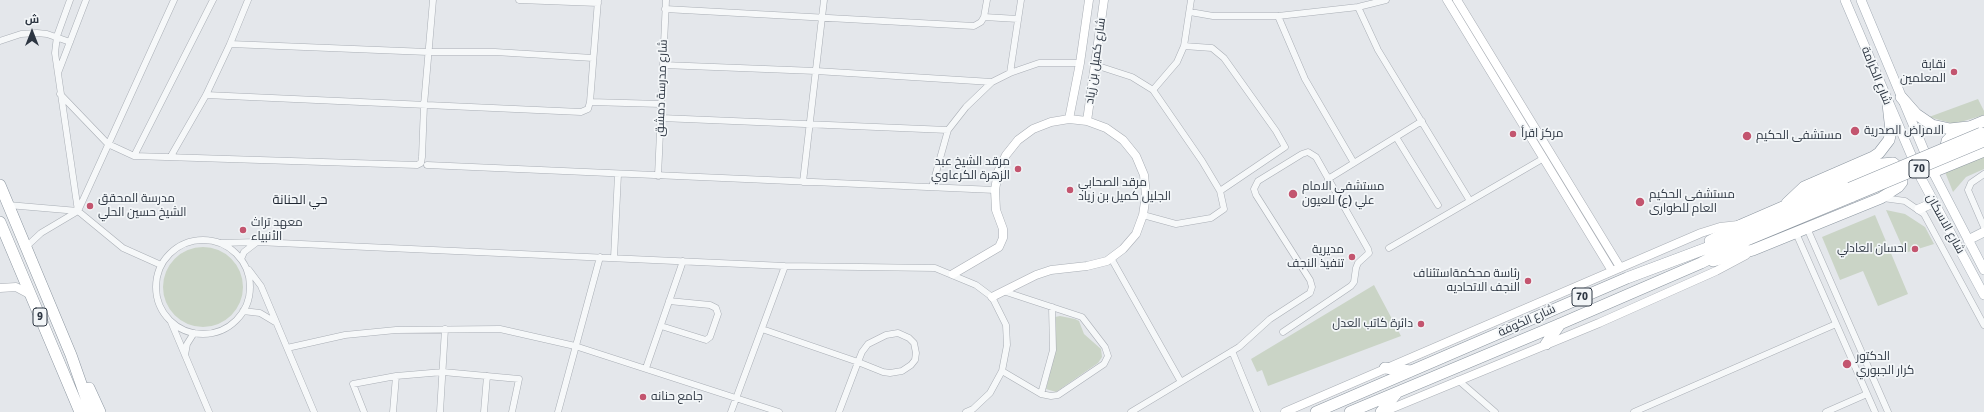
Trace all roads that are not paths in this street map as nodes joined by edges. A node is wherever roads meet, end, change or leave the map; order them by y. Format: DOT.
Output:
graph roads {
  1 [pos="70,0"];
  2 [pos="86,0"];
  3 [pos="174,0"];
  4 [pos="212,0"];
  5 [pos="248,0"];
  6 [pos="433,0"];
  7 [pos="519,0"];
  8 [pos="666,0"];
  9 [pos="824,0"];
  10 [pos="987,0"];
  11 [pos="1021,0"];
  12 [pos="1089,0"];
  13 [pos="1104,0"];
  14 [pos="1191,0"];
  15 [pos="1386,0"];
  16 [pos="1447,0"];
  17 [pos="1457,0"];
  18 [pos="1861,0"];
  19 [pos="1846,1"];
  20 [pos="598,2"];
  21 [pos="1358,7"];
  22 [pos="665,9"];
  23 [pos="1190,12"];
  24 [pos="822,16"];
  25 [pos="984,16"];
  26 [pos="1278,16"];
  27 [pos="1018,19"];
  28 [pos="57,36"];
  29 [pos="0,41"];
  30 [pos="70,42"];
  31 [pos="230,44"];
  32 [pos="1184,46"];
  33 [pos="428,52"];
  34 [pos="593,58"];
  35 [pos="1080,63"];
  36 [pos="663,65"];
  37 [pos="1096,65"];
  38 [pos="816,71"];
  39 [pos="1010,72"];
  40 [pos="57,77"];
  41 [pos="992,82"];
  42 [pos="1153,90"];
  43 [pos="60,94"];
  44 [pos="206,95"];
  45 [pos="1901,97"];
  46 [pos="590,102"];
  47 [pos="661,104"];
  48 [pos="1888,104"];
  49 [pos="424,105"];
  50 [pos="661,118"];
  51 [pos="1069,120"];
  52 [pos="1984,120"];
  53 [pos="1087,121"];
  54 [pos="1422,121"];
  55 [pos="810,123"];
  56 [pos="1968,127"];
  57 [pos="948,130"];
  58 [pos="1983,135"];
  59 [pos="1396,137"];
  60 [pos="108,144"];
  61 [pos="1921,145"];
  62 [pos="1908,151"];
  63 [pos="1984,151"];
  64 [pos="134,156"];
  65 [pos="172,156"];
  66 [pos="1544,158"];
  67 [pos="1354,163"];
  68 [pos="1954,163"];
  69 [pos="427,164"];
  70 [pos="1933,172"];
  71 [pos="618,174"];
  72 [pos="1984,174"];
  73 [pos="658,176"];
  74 [pos="1921,178"];
  75 [pos="1328,179"];
  76 [pos="803,182"];
  77 [pos="0,185"];
  78 [pos="932,187"];
  79 [pos="995,190"];
  80 [pos="1220,191"];
  81 [pos="1852,192"];
  82 [pos="1881,198"];
  83 [pos="1470,201"];
  84 [pos="1933,203"];
  85 [pos="8,205"];
  86 [pos="1438,205"];
  87 [pos="1785,205"];
  88 [pos="1919,209"];
  89 [pos="78,211"];
  90 [pos="1144,215"];
  91 [pos="0,222"];
  92 [pos="1741,225"];
  93 [pos="1984,227"];
  94 [pos="1807,228"];
  95 [pos="1984,232"];
  96 [pos="1796,233"];
  97 [pos="1968,240"];
  98 [pos="257,242"];
  99 [pos="221,243"];
  100 [pos="26,247"];
  101 [pos="1389,248"];
  102 [pos="1753,250"];
  103 [pos="1694,251"];
  104 [pos="600,257"];
  105 [pos="614,258"];
  106 [pos="1111,258"];
  107 [pos="243,261"];
  108 [pos="684,261"];
  109 [pos="1701,263"];
  110 [pos="161,265"];
  111 [pos="785,266"];
  112 [pos="1616,269"];
  113 [pos="1984,270"];
  114 [pos="953,274"];
  115 [pos="0,288"];
  116 [pos="1003,291"];
  117 [pos="1984,295"];
  118 [pos="31,296"];
  119 [pos="992,297"];
  120 [pos="669,301"];
  121 [pos="1052,307"];
  122 [pos="243,311"];
  123 [pos="171,322"];
  124 [pos="276,322"];
  125 [pos="1560,324"];
  126 [pos="1836,324"];
  127 [pos="1984,325"];
  128 [pos="661,326"];
  129 [pos="445,329"];
  130 [pos="762,329"];
  131 [pos="1283,332"];
  132 [pos="194,333"];
  133 [pos="1546,344"];
  134 [pos="575,346"];
  135 [pos="287,348"];
  136 [pos="1232,351"];
  137 [pos="185,356"];
  138 [pos="858,362"];
  139 [pos="646,368"];
  140 [pos="1385,368"];
  141 [pos="1002,371"];
  142 [pos="1412,371"];
  143 [pos="443,372"];
  144 [pos="396,376"];
  145 [pos="487,376"];
  146 [pos="1458,380"];
  147 [pos="1181,382"];
  148 [pos="1397,392"];
  149 [pos="1041,394"];
  150 [pos="1867,394"];
  151 [pos="737,397"];
  152 [pos="559,411"];
  153 [pos="80,412"];
  154 [pos="94,412"];
  155 [pos="209,412"];
  156 [pos="314,412"];
  157 [pos="364,412"];
  158 [pos="393,412"];
  159 [pos="440,412"];
  160 [pos="484,412"];
  161 [pos="512,412"];
  162 [pos="731,412"];
  163 [pos="779,412"];
  164 [pos="839,412"];
  165 [pos="966,412"];
  166 [pos="1131,412"];
  167 [pos="1258,412"];
  168 [pos="1285,412"];
  169 [pos="1316,412"];
  170 [pos="1350,412"];
  171 [pos="1382,412"];
  172 [pos="1495,412"];
  173 [pos="1634,412"];
  174 [pos="1826,412"];
  175 [pos="1875,412"];
  176 [pos="1888,412"];
  1 -- 28 [label="street"];
  2 -- 30 [label="street"];
  3 -- 60 [label="street"];
  4 -- 64 [label="street"];
  5 -- 31 [label="street"];
  6 -- 33 [label="street"];
  7 -- 20 [label="street"];
  8 -- 22 [label="street, شارع مدرسة دمشق"];
  9 -- 24 [label="street"];
  10 -- 25 [label="street"];
  11 -- 27 [label="street"];
  12 -- 35 [label="main road, شارع كميل بن زياد"];
  13 -- 37 [label="main road, شارع كميل بن زياد"];
  14 -- 23 [label="street"];
  15 -- 21 [label="street"];
  16 -- 66 [label="main road"];
  17 -- 112 [label="main road"];
  18 -- 45 [label="main road, شارع الكرامة"];
  19 -- 48 [label="main road, شارع الكرامة"];
  20 -- 34 [label="street"];
  21 -- 26 [label="street"];
  21 -- 54 [label="street"];
  22 -- 24 [label="street"];
  22 -- 36 [label="street, شارع مدرسة دمشق"];
  23 -- 26 [label="street"];
  23 -- 32 [label="street"];
  24 -- 25 [label="street"];
  24 -- 38 [label="street"];
  25 -- 27 [label="street"];
  26 -- 67 [label="street"];
  27 -- 39 [label="street"];
  28 -- 29 [label="street"];
  28 -- 30 [label="street"];
  28 -- 40 [label="street"];
  30 -- 40 [label="street"];
  31 -- 33 [label="street"];
  31 -- 44 [label="street"];
  32 -- 42 [label="street"];
  32 -- 80 [label="street"];
  33 -- 34 [label="street"];
  33 -- 49 [label="street"];
  34 -- 46 [label="street"];
  35 -- 39 [label="street"];
  35 -- 51 [label="main road, شارع كميل بن زياد"];
  36 -- 38 [label="street"];
  36 -- 47 [label="street, شارع مدرسة دمشق"];
  37 -- 42 [label="street"];
  37 -- 53 [label="main road, شارع كميل بن زياد"];
  38 -- 41 [label="street"];
  38 -- 55 [label="street"];
  39 -- 41 [label="street"];
  40 -- 43 [label="street"];
  41 -- 57 [label="street"];
  42 -- 80 [label="street"];
  43 -- 60 [label="street"];
  43 -- 89 [label="street"];
  44 -- 49 [label="street"];
  44 -- 65 [label="street"];
  45 -- 56 [label="highway"];
  45 -- 61 [label="main road, شارع الكرامة"];
  46 -- 47 [label="street"];
  46 -- 49 [label="street"];
  47 -- 50 [label="street, شارع مدرسة دمشق"];
  48 -- 62 [label="main road, شارع الكرامة"];
  48 -- 87 [label="highway"];
  49 -- 65 [label="street"];
  50 -- 55 [label="street"];
  50 -- 73 [label="street, شارع مدرسة دمشق"];
  51 -- 53 [label="main road"];
  51 -- 79 [label="main road"];
  52 -- 56 [label="highway"];
  53 -- 90 [label="main road"];
  54 -- 59 [label="street"];
  54 -- 83 [label="street"];
  55 -- 57 [label="street"];
  55 -- 76 [label="street"];
  56 -- 68 [label="highway"];
  57 -- 78 [label="street"];
  58 -- 81 [label="highway, 70, bridge"];
  59 -- 67 [label="street"];
  59 -- 86 [label="street"];
  60 -- 64 [label="street"];
  60 -- 89 [label="street"];
  61 -- 62 [label="main road"];
  61 -- 70 [label="main road, شارع الاسكان"];
  62 -- 74 [label="main road, شارع الاسكان"];
  63 -- 68 [label="highway"];
  64 -- 65 [label="street"];
  66 -- 83 [label="street"];
  66 -- 112 [label="main road"];
  67 -- 75 [label="street"];
  68 -- 70 [label="highway"];
  69 -- 71 [label="street"];
  70 -- 74 [label="main road"];
  70 -- 97 [label="main road, شارع الاسكان"];
  71 -- 73 [label="street"];
  71 -- 105 [label="street"];
  72 -- 93 [label="street"];
  73 -- 76 [label="street"];
  74 -- 84 [label="main road, شارع الاسكان"];
  75 -- 131 [label="street"];
  75 -- 136 [label="street"];
  76 -- 78 [label="street"];
  77 -- 85 [label="highway, 9"];
  78 -- 79 [label="street"];
  79 -- 114 [label="main road"];
  80 -- 90 [label="street"];
  81 -- 103 [label="highway, شارع الكوفة / 70"];
  81 -- 109 [label="highway, شارع الكوفة / 70"];
  82 -- 87 [label="highway"];
  82 -- 88 [label="street"];
  82 -- 94 [label="highway"];
  83 -- 101 [label="street"];
  84 -- 88 [label="main road"];
  84 -- 117 [label="main road, شارع الاسكان"];
  85 -- 89 [label="street"];
  85 -- 100 [label="highway, 9"];
  87 -- 92 [label="highway"];
  88 -- 127 [label="street"];
  89 -- 100 [label="street"];
  89 -- 110 [label="street"];
  90 -- 106 [label="main road"];
  91 -- 118 [label="highway, 9"];
  92 -- 103 [label="highway"];
  92 -- 112 [label="main road"];
  94 -- 96 [label="highway"];
  94 -- 176 [label="street"];
  95 -- 97 [label="main road"];
  96 -- 102 [label="highway"];
  96 -- 126 [label="street"];
  97 -- 113 [label="main road, شارع الاسكان"];
  98 -- 99 [label="street"];
  98 -- 104 [label="street"];
  98 -- 107 [label="street"];
  99 -- 107 [label="street"];
  99 -- 110 [label="street"];
  100 -- 154 [label="highway, 9"];
  102 -- 109 [label="highway"];
  102 -- 133 [label="main road"];
  103 -- 142 [label="highway, شارع الكوفة / 70"];
  104 -- 105 [label="street"];
  104 -- 134 [label="street"];
  105 -- 108 [label="street"];
  106 -- 116 [label="main road"];
  106 -- 147 [label="street"];
  107 -- 122 [label="street"];
  107 -- 124 [label="street"];
  108 -- 111 [label="street"];
  108 -- 120 [label="street"];
  109 -- 125 [label="highway, شارع الكوفة / 70"];
  110 -- 123 [label="street"];
  111 -- 114 [label="street"];
  111 -- 130 [label="street"];
  112 -- 140 [label="main road"];
  114 -- 119 [label="street"];
  115 -- 118 [label="main road"];
  116 -- 119 [label="main road"];
  116 -- 121 [label="street"];
  118 -- 153 [label="highway, 9"];
  119 -- 141 [label="street"];
  120 -- 128 [label="street"];
  120 -- 128 [label="street"];
  121 -- 149 [label="street"];
  121 -- 149 [label="street"];
  122 -- 124 [label="street"];
  122 -- 132 [label="street"];
  123 -- 132 [label="street"];
  123 -- 137 [label="street"];
  124 -- 135 [label="street"];
  125 -- 133 [label="highway"];
  125 -- 148 [label="highway, شارع الكوفة / 70"];
  126 -- 150 [label="street"];
  126 -- 173 [label="street"];
  128 -- 139 [label="street"];
  129 -- 134 [label="street"];
  129 -- 135 [label="street"];
  129 -- 143 [label="street"];
  130 -- 138 [label="street"];
  130 -- 151 [label="street"];
  132 -- 137 [label="street"];
  133 -- 146 [label="main road"];
  134 -- 139 [label="street"];
  134 -- 152 [label="street"];
  135 -- 156 [label="street"];
  136 -- 147 [label="street"];
  136 -- 167 [label="street"];
  137 -- 155 [label="street"];
  138 -- 138 [label="street"];
  138 -- 164 [label="street"];
  139 -- 151 [label="street"];
  140 -- 142 [label="highway"];
  140 -- 168 [label="main road"];
  141 -- 149 [label="street"];
  141 -- 165 [label="street"];
  142 -- 169 [label="highway, شارع الكوفة / 70"];
  143 -- 144 [label="street"];
  143 -- 145 [label="street"];
  143 -- 159 [label="street"];
  144 -- 157 [label="street"];
  144 -- 158 [label="street"];
  145 -- 160 [label="street"];
  145 -- 161 [label="street"];
  146 -- 171 [label="main road"];
  146 -- 172 [label="street"];
  147 -- 166 [label="street"];
  148 -- 170 [label="highway, شارع الكوفة / 70"];
  148 -- 171 [label="highway"];
  150 -- 174 [label="street"];
  150 -- 175 [label="street"];
  151 -- 162 [label="street"];
  151 -- 163 [label="street"];
}
